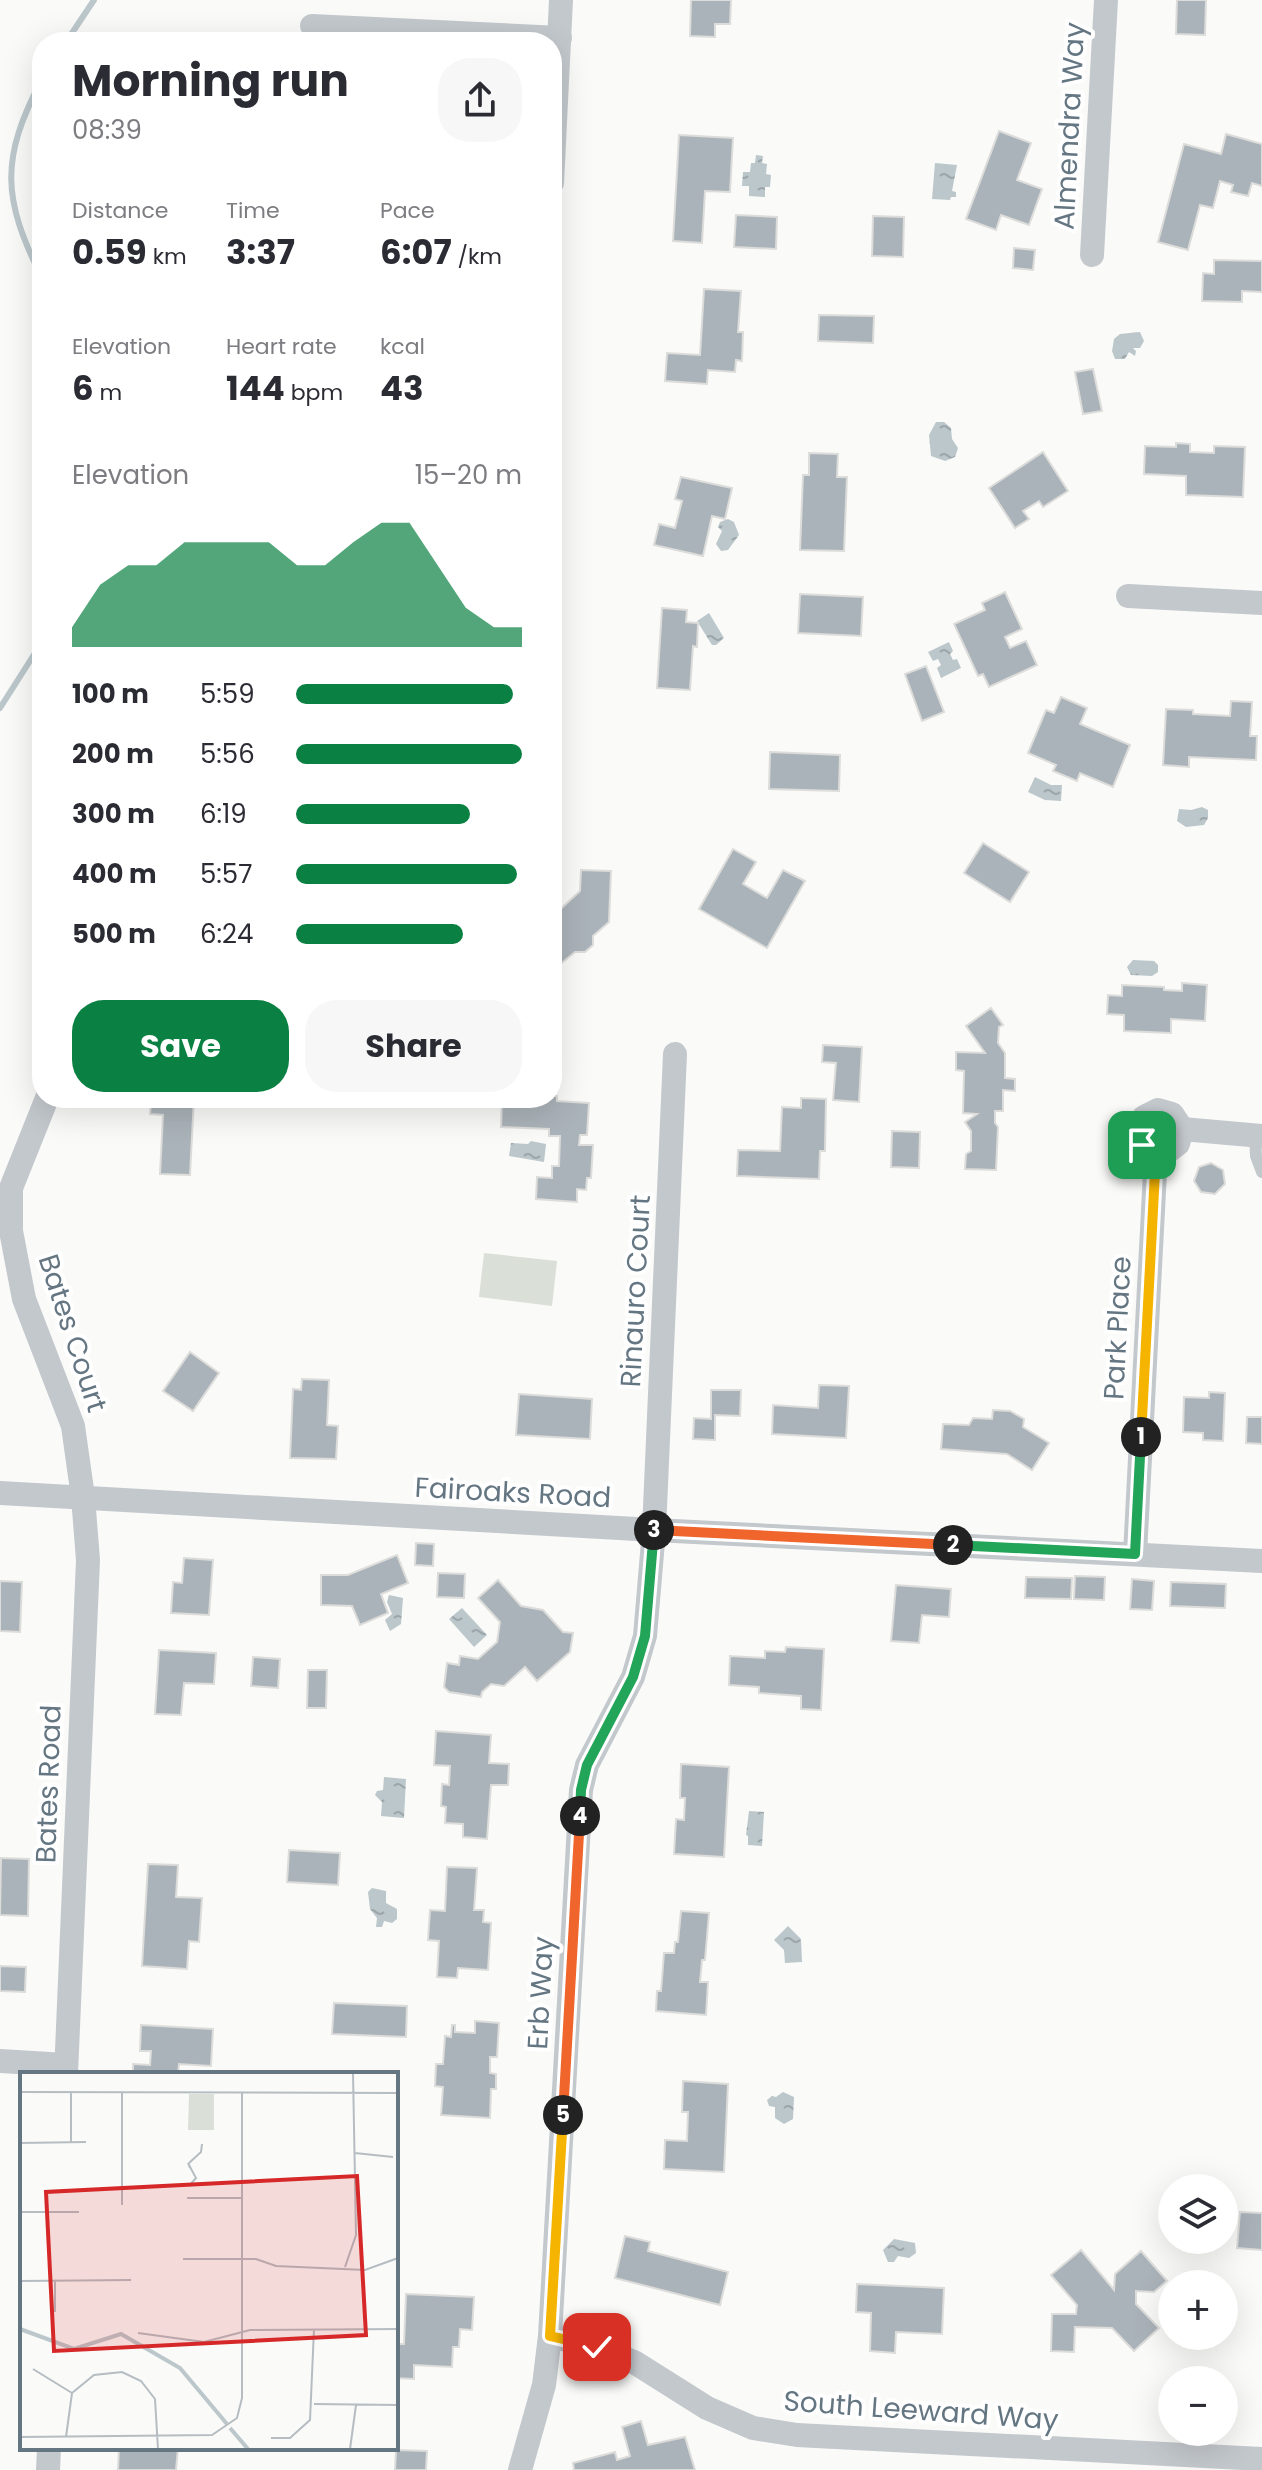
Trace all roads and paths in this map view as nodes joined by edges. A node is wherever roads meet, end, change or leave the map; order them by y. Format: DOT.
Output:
graph roads {
  1 [pos="561,0"];
  2 [pos="1106,0"];
  3 [pos="312,26"];
  4 [pos="436,32"];
  5 [pos="560,32"];
  6 [pos="1092,255"];
  7 [pos="1128,596"];
  8 [pos="1262,603"];
  9 [pos="675,1054"];
  10 [pos="43,1108"];
  11 [pos="1182,1129"];
  12 [pos="1259,1135"];
  13 [pos="1156,1153"];
  14 [pos="1262,1172"];
  15 [pos="0,1493"];
  16 [pos="83,1497"];
  17 [pos="654,1530"];
  18 [pos="1135,1554"];
  19 [pos="1262,1561"];
  20 [pos="0,2061"];
  21 [pos="66,2070"];
  22 [pos="550,2336"];
  23 [pos="49,2450"];
  24 [pos="1262,2459"];
  25 [pos="48,2470"];
  26 [pos="520,2470"];
  1 -- 5 [label="street"];
  2 -- 6 [label="street, Almendra Way"];
  3 -- 4 [label="street"];
  7 -- 8 [label="street"];
  9 -- 17 [label="street, Rinauro Court"];
  10 -- 16 [label="street, Bates Court"];
  11 -- 12 [label="street, Park Place"];
  11 -- 13 [label="street"];
  11 -- 13 [label="street, Park Place"];
  12 -- 14 [label="lane"];
  13 -- 18 [label="street, Park Place"];
  15 -- 16 [label="street, Fairoaks Road"];
  16 -- 17 [label="street, Fairoaks Road"];
  16 -- 21 [label="street, Bates Road"];
  17 -- 18 [label="street, Fairoaks Road"];
  17 -- 22 [label="street, Erb Way"];
  18 -- 19 [label="street, Fairoaks Road"];
  20 -- 21 [label="street"];
  22 -- 24 [label="street, South Leeward Way"];
  22 -- 26 [label="street, Erb Way"];
  23 -- 25 [label="street"];
}
